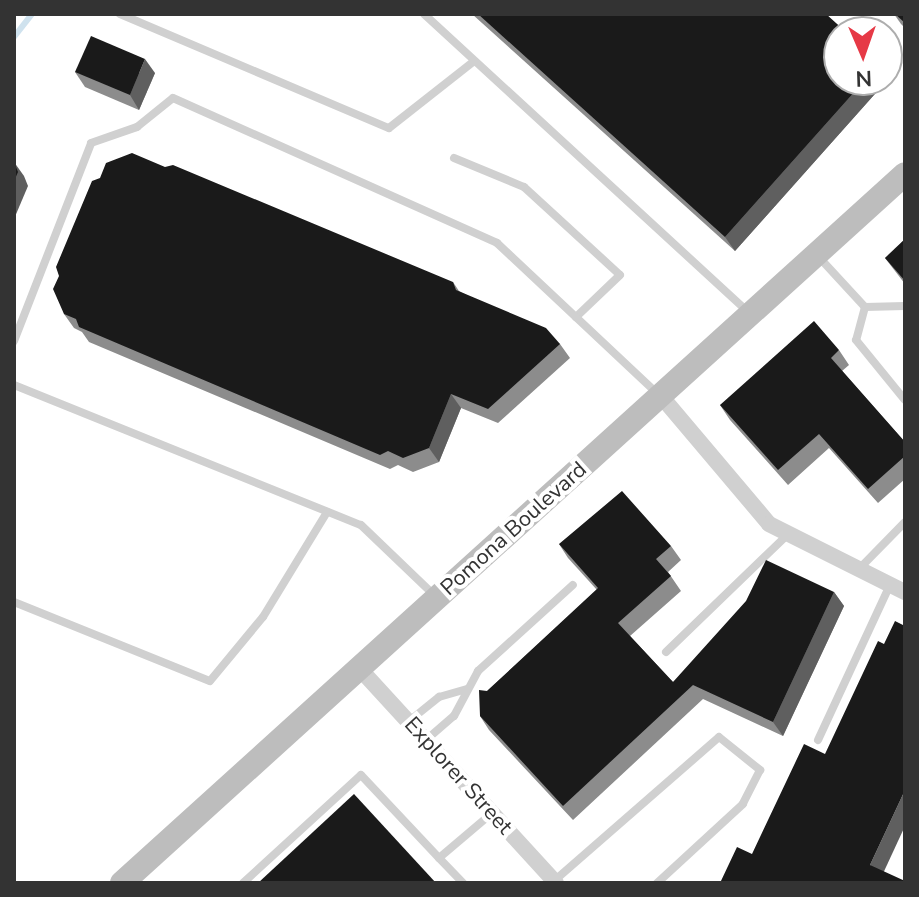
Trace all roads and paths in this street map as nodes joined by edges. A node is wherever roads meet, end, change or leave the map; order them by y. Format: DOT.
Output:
graph roads {
  1 [pos="120,14"];
  2 [pos="424,14"];
  3 [pos="473,62"];
  4 [pos="454,158"];
  5 [pos="905,174"];
  6 [pos="817,255"];
  7 [pos="905,306"];
  8 [pos="865,307"];
  9 [pos="751,314"];
  10 [pos="576,317"];
  11 [pos="14,341"];
  12 [pos="14,385"];
  13 [pos="661,396"];
  14 [pos="905,400"];
  15 [pos="327,512"];
  16 [pos="905,522"];
  17 [pos="787,535"];
  18 [pos="858,570"];
  19 [pos="573,585"];
  20 [pos="897,589"];
  21 [pos="437,599"];
  22 [pos="14,602"];
  23 [pos="666,652"];
  24 [pos="360,669"];
  25 [pos="467,689"];
  26 [pos="408,722"];
  27 [pos="818,740"];
  28 [pos="425,741"];
  29 [pos="492,813"];
  30 [pos="439,858"];
  31 [pos="555,882"];
  32 [pos="122,883"];
  33 [pos="243,883"];
  34 [pos="463,883"];
  35 [pos="657,883"];
  1 -- 3 [label="lane"];
  2 -- 3 [label="lane"];
  3 -- 9 [label="lane"];
  4 -- 10 [label="lane"];
  5 -- 6 [label="street, Pomona Boulevard"];
  6 -- 8 [label="lane"];
  6 -- 9 [label="street, Pomona Boulevard"];
  7 -- 8 [label="lane"];
  8 -- 14 [label="lane"];
  9 -- 13 [label="street, Pomona Boulevard"];
  10 -- 11 [label="lane"];
  10 -- 13 [label="lane"];
  12 -- 15 [label="lane"];
  13 -- 17 [label="street"];
  13 -- 21 [label="street, Pomona Boulevard"];
  15 -- 21 [label="lane"];
  15 -- 22 [label="lane"];
  16 -- 18 [label="lane"];
  17 -- 18 [label="street"];
  17 -- 23 [label="lane"];
  18 -- 20 [label="street"];
  19 -- 25 [label="lane"];
  20 -- 27 [label="lane"];
  21 -- 24 [label="street, Pomona Boulevard"];
  24 -- 26 [label="street, Explorer Street"];
  24 -- 32 [label="street, Pomona Boulevard"];
  25 -- 26 [label="lane"];
  25 -- 28 [label="lane"];
  26 -- 28 [label="street, Explorer Street"];
  28 -- 29 [label="street, Explorer Street"];
  29 -- 30 [label="lane"];
  29 -- 31 [label="street, Explorer Street"];
  30 -- 33 [label="lane"];
  30 -- 34 [label="lane"];
  31 -- 35 [label="lane"];
}
